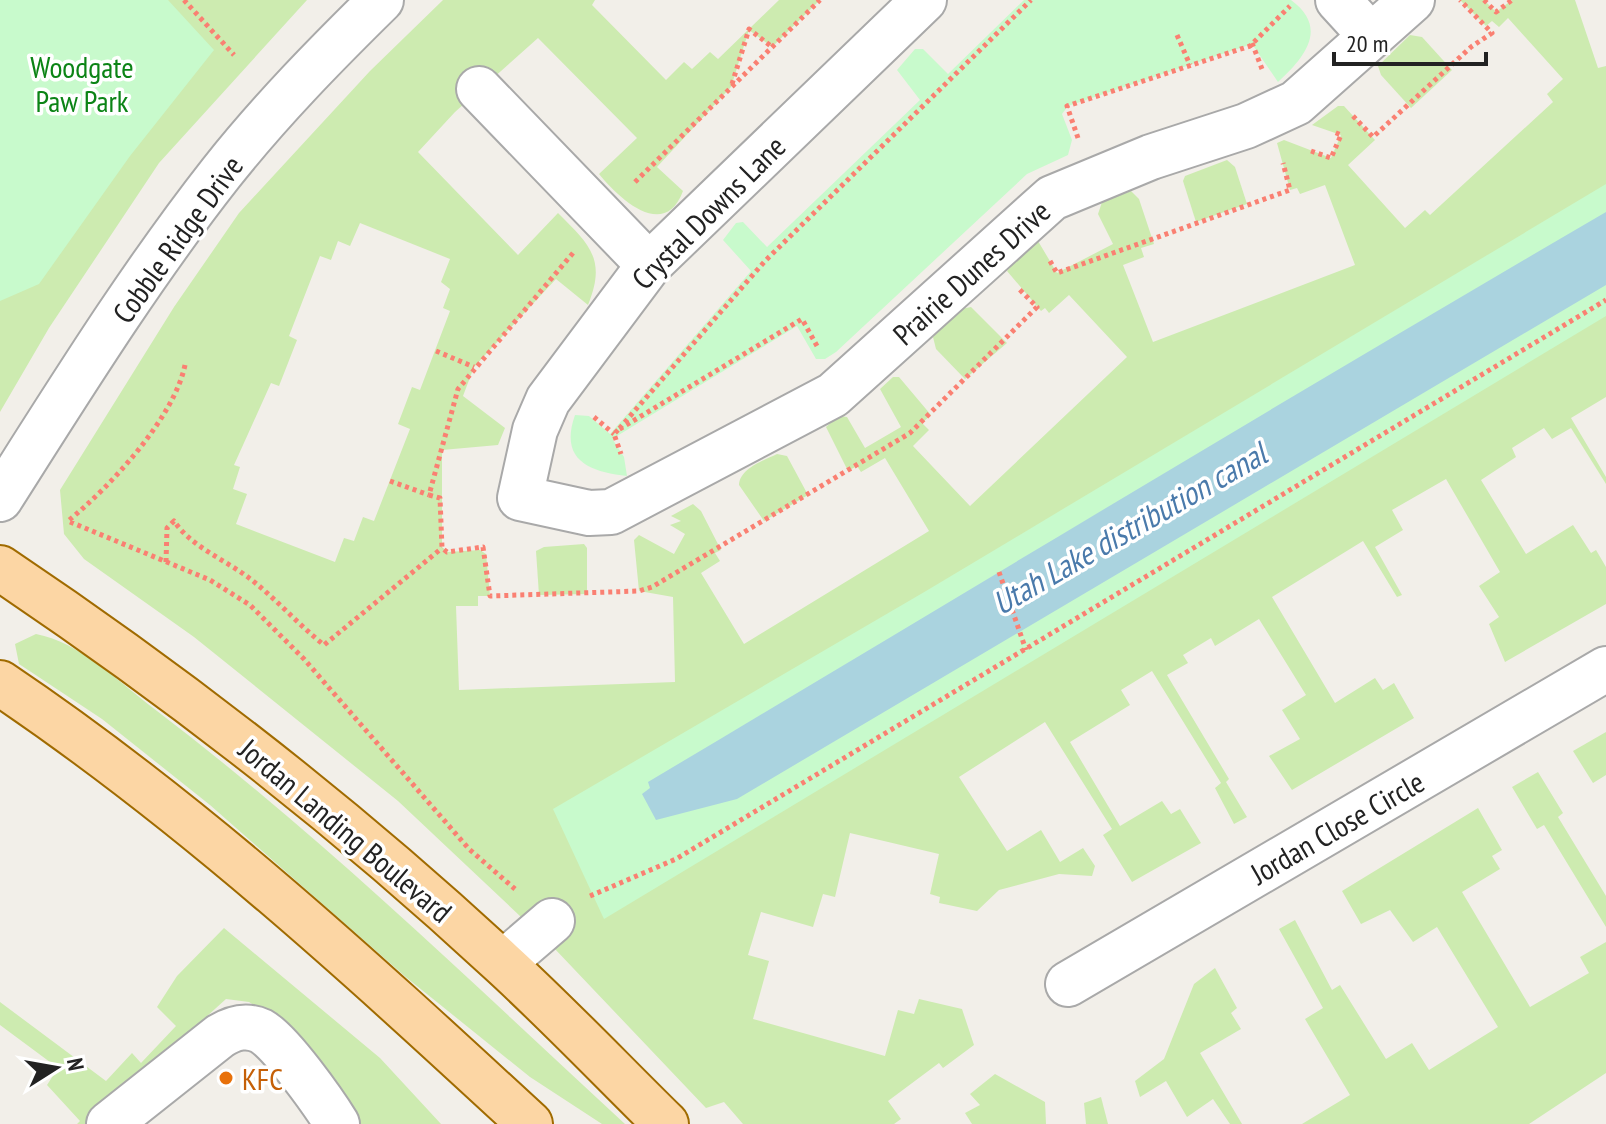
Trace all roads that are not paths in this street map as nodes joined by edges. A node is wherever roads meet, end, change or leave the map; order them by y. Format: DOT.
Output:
graph roads {
  1 [pos="381,0"];
  2 [pos="924,0"];
  3 [pos="1338,0"];
  4 [pos="1412,0"];
  5 [pos="1370,35"];
  6 [pos="479,89"];
  7 [pos="649,265"];
  8 [pos="520,498"];
  9 [pos="0,499"];
  10 [pos="0,568"];
  11 [pos="1606,669"];
  12 [pos="0,683"];
  13 [pos="552,921"];
  14 [pos="503,963"];
  15 [pos="1068,984"];
  16 [pos="109,1124"];
  17 [pos="337,1124"];
  18 [pos="530,1124"];
  19 [pos="666,1124"];
  1 -- 9 [label="street, Cobble Ridge Drive"];
  2 -- 7 [label="street, Crystal Downs Lane"];
  3 -- 5 [label="street"];
  4 -- 5 [label="street, Prairie Dunes Drive"];
  5 -- 8 [label="street, Prairie Dunes Drive"];
  6 -- 7 [label="street"];
  7 -- 8 [label="street, Crystal Downs Lane"];
  10 -- 14 [label="main road, Jordan Landing Boulevard"];
  11 -- 15 [label="street, Jordan Close Circle"];
  12 -- 18 [label="main road"];
  13 -- 14 [label="street"];
  14 -- 19 [label="main road, Jordan Landing Boulevard"];
  16 -- 17 [label="street"];
}
